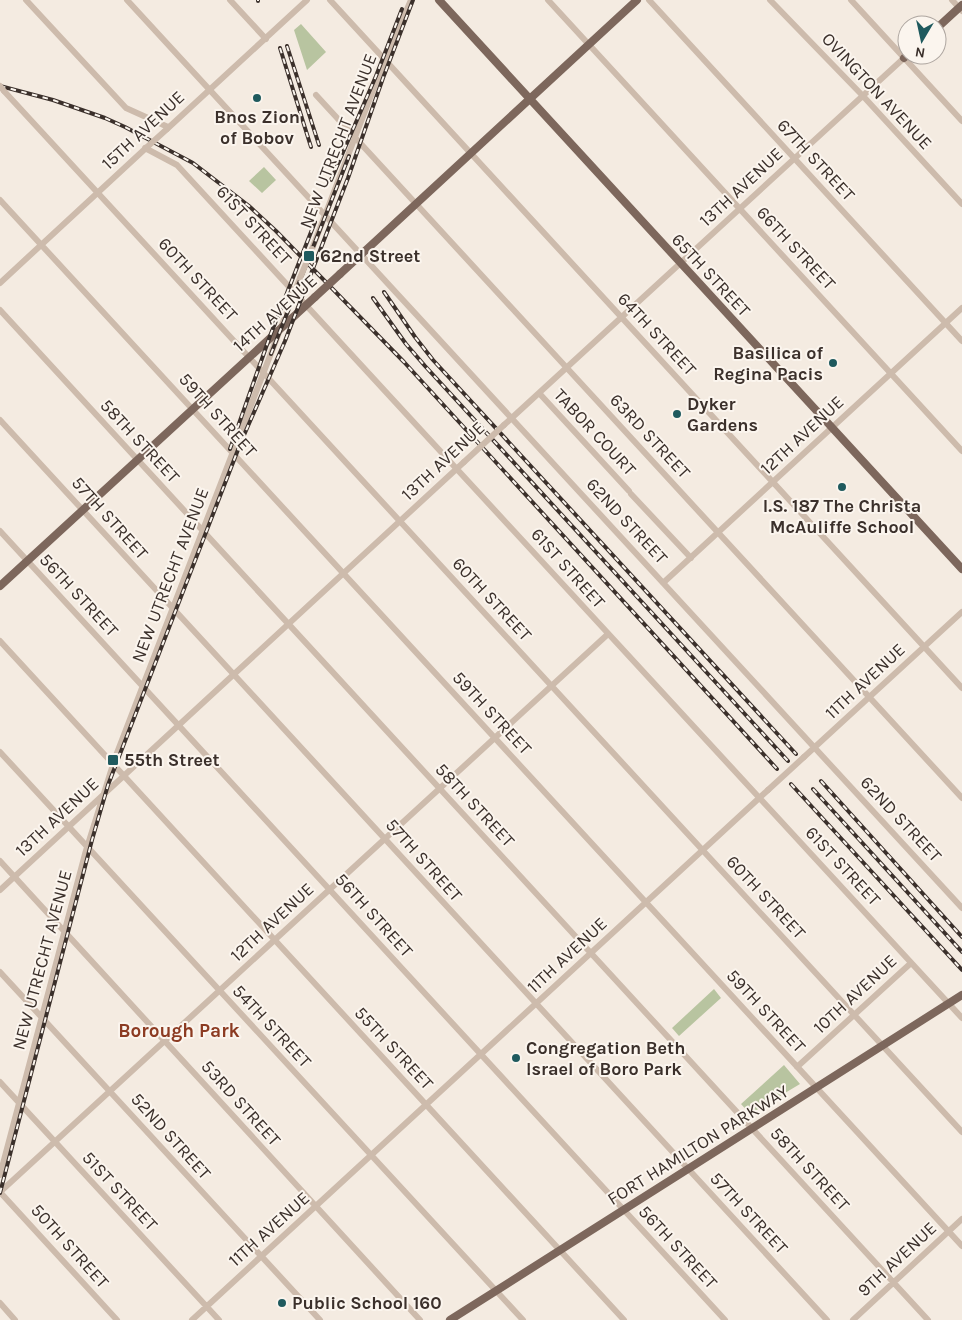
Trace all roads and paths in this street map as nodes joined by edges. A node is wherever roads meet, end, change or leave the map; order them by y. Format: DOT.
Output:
graph roads {
  1 [pos="26,0"];
  2 [pos="128,0"];
  3 [pos="230,0"];
  4 [pos="307,0"];
  5 [pos="330,0"];
  6 [pos="410,0"];
  7 [pos="439,0"];
  8 [pos="548,0"];
  9 [pos="637,0"];
  10 [pos="649,0"];
  11 [pos="770,0"];
  12 [pos="851,0"];
  13 [pos="952,0"];
  14 [pos="961,8"];
  15 [pos="947,20"];
  16 [pos="266,39"];
  17 [pos="588,44"];
  18 [pos="897,47"];
  19 [pos="385,60"];
  20 [pos="897,64"];
  21 [pos="914,65"];
  22 [pos="2,89"];
  23 [pos="210,89"];
  24 [pos="316,95"];
  25 [pos="863,96"];
  26 [pos="530,99"];
  27 [pos="962,120"];
  28 [pos="168,128"];
  29 [pos="355,138"];
  30 [pos="146,148"];
  31 [pos="471,153"];
  32 [pos="794,158"];
  33 [pos="98,192"];
  34 [pos="0,200"];
  35 [pos="416,204"];
  36 [pos="962,204"];
  37 [pos="740,209"];
  38 [pos="325,215"];
  39 [pos="41,245"];
  40 [pos="361,254"];
  41 [pos="681,263"];
  42 [pos="0,283"];
  43 [pos="295,292"];
  44 [pos="306,304"];
  45 [pos="962,308"];
  46 [pos="0,310"];
  47 [pos="622,318"];
  48 [pos="946,323"];
  49 [pos="281,328"];
  50 [pos="962,341"];
  51 [pos="249,356"];
  52 [pos="567,368"];
  53 [pos="264,372"];
  54 [pos="891,374"];
  55 [pos="540,394"];
  56 [pos="192,409"];
  57 [pos="512,418"];
  58 [pos="0,420"];
  59 [pos="832,428"];
  60 [pos="962,451"];
  61 [pos="233,454"];
  62 [pos="137,460"];
  63 [pos="457,469"];
  64 [pos="773,482"];
  65 [pos="82,510"];
  66 [pos="400,521"];
  67 [pos="0,531"];
  68 [pos="203,531"];
  69 [pos="718,533"];
  70 [pos="690,558"];
  71 [pos="28,561"];
  72 [pos="962,569"];
  73 [pos="344,574"];
  74 [pos="663,583"];
  75 [pos="0,586"];
  76 [pos="173,609"];
  77 [pos="962,612"];
  78 [pos="288,624"];
  79 [pos="608,634"];
  80 [pos="0,641"];
  81 [pos="924,647"];
  82 [pos="234,675"];
  83 [pos="143,686"];
  84 [pos="551,686"];
  85 [pos="962,688"];
  86 [pos="869,697"];
  87 [pos="179,725"];
  88 [pos="495,738"];
  89 [pos="815,748"];
  90 [pos="0,752"];
  91 [pos="113,764"];
  92 [pos="124,776"];
  93 [pos="440,789"];
  94 [pos="103,795"];
  95 [pos="760,798"];
  96 [pos="962,798"];
  97 [pos="69,827"];
  98 [pos="385,839"];
  99 [pos="87,847"];
  100 [pos="703,850"];
  101 [pos="0,861"];
  102 [pos="14,877"];
  103 [pos="0,890"];
  104 [pos="330,890"];
  105 [pos="646,902"];
  106 [pos="962,908"];
  107 [pos="64,931"];
  108 [pos="275,940"];
  109 [pos="591,954"];
  110 [pos="911,962"];
  111 [pos="0,972"];
  112 [pos="220,991"];
  113 [pos="959,997"];
  114 [pos="536,1004"];
  115 [pos="949,1004"];
  116 [pos="854,1015"];
  117 [pos="42,1018"];
  118 [pos="962,1018"];
  119 [pos="165,1041"];
  120 [pos="882,1046"];
  121 [pos="481,1055"];
  122 [pos="797,1067"];
  123 [pos="0,1082"];
  124 [pos="816,1088"];
  125 [pos="110,1091"];
  126 [pos="20,1103"];
  127 [pos="426,1105"];
  128 [pos="752,1128"];
  129 [pos="962,1132"];
  130 [pos="55,1142"];
  131 [pos="371,1155"];
  132 [pos="688,1169"];
  133 [pos="0,1175"];
  134 [pos="0,1192"];
  135 [pos="316,1207"];
  136 [pos="624,1209"];
  137 [pos="962,1219"];
  138 [pos="949,1232"];
  139 [pos="962,1246"];
  140 [pos="560,1250"];
  141 [pos="261,1256"];
  142 [pos="894,1282"];
  143 [pos="495,1290"];
  144 [pos="0,1303"];
  145 [pos="206,1307"];
  146 [pos="15,1320"];
  147 [pos="117,1320"];
  148 [pos="192,1320"];
  149 [pos="219,1320"];
  150 [pos="320,1320"];
  151 [pos="420,1320"];
  152 [pos="450,1320"];
  153 [pos="523,1320"];
  154 [pos="624,1320"];
  155 [pos="725,1320"];
  156 [pos="827,1320"];
  157 [pos="852,1320"];
  158 [pos="928,1320"];
  1 -- 28 [label="street"];
  2 -- 23 [label="street, 62ND STREET"];
  3 -- 16 [label="street"];
  4 -- 16 [label="street, 15TH AVENUE"];
  5 -- 19 [label="street, 64TH STREET"];
  6 -- 19 [label="street, NEW UTRECHT AVENUE"];
  7 -- 26 [label="main road, 65TH STREET"];
  8 -- 17 [label="street, 66TH STREET"];
  9 -- 17 [label="main road, 14TH AVENUE"];
  10 -- 32 [label="street, 67TH STREET"];
  11 -- 25 [label="street, OVINGTON AVENUE"];
  12 -- 18 [label="street"];
  13 -- 14 [label="street"];
  14 -- 15 [label="main road"];
  16 -- 23 [label="street, 15TH AVENUE"];
  17 -- 26 [label="main road, 14TH AVENUE"];
  17 -- 37 [label="street, 66TH STREET"];
  19 -- 29 [label="street, NEW UTRECHT AVENUE"];
  19 -- 31 [label="street, 64TH STREET"];
  20 -- 25 [label="street, 13TH AVENUE"];
  21 -- 27 [label="street"];
  22 -- 33 [label="street, 60TH STREET"];
  23 -- 28 [label="street, 15TH AVENUE"];
  23 -- 38 [label="street, 62ND STREET"];
  24 -- 29 [label="street, 63RD STREET"];
  25 -- 32 [label="street, 13TH AVENUE"];
  25 -- 36 [label="street, OVINGTON AVENUE"];
  26 -- 31 [label="main road, 14TH AVENUE"];
  26 -- 41 [label="main road, 65TH STREET"];
  28 -- 30 [label="street, 15TH AVENUE, bridge"];
  29 -- 35 [label="street, 63RD STREET"];
  29 -- 38 [label="street, NEW UTRECHT AVENUE"];
  30 -- 33 [label="street, 15TH AVENUE"];
  30 -- 43 [label="street, 61ST STREET"];
  31 -- 35 [label="main road, 14TH AVENUE"];
  31 -- 47 [label="street, 64TH STREET"];
  32 -- 37 [label="street, 13TH AVENUE"];
  32 -- 48 [label="street, 67TH STREET"];
  33 -- 39 [label="street, 15TH AVENUE"];
  33 -- 51 [label="street, 60TH STREET"];
  34 -- 39 [label="street, 59TH STREET"];
  35 -- 40 [label="main road, 14TH AVENUE"];
  35 -- 52 [label="street, 63RD STREET"];
  37 -- 41 [label="street, 13TH AVENUE"];
  37 -- 54 [label="street, 66TH STREET"];
  38 -- 40 [label="street, 62ND STREET"];
  38 -- 43 [label="street, NEW UTRECHT AVENUE, bridge"];
  39 -- 42 [label="street, 15TH AVENUE"];
  39 -- 56 [label="street, 59TH STREET"];
  40 -- 44 [label="main road, 14TH AVENUE, bridge"];
  40 -- 57 [label="street, 62ND STREET"];
  41 -- 47 [label="street, 13TH AVENUE"];
  41 -- 59 [label="main road, 65TH STREET"];
  43 -- 44 [label="street, 61ST STREET"];
  43 -- 49 [label="street, NEW UTRECHT AVENUE"];
  44 -- 49 [label="main road, 14TH AVENUE"];
  44 -- 63 [label="street, 61ST STREET"];
  45 -- 48 [label="street, 12TH AVENUE"];
  46 -- 62 [label="street, 58TH STREET"];
  47 -- 52 [label="street, 13TH AVENUE"];
  47 -- 64 [label="street, 64TH STREET"];
  48 -- 50 [label="street, 67TH STREET"];
  48 -- 54 [label="street, 12TH AVENUE"];
  49 -- 51 [label="main road, 14TH AVENUE"];
  49 -- 53 [label="street, NEW UTRECHT AVENUE"];
  51 -- 53 [label="street, 60TH STREET"];
  51 -- 56 [label="main road, 14TH AVENUE"];
  52 -- 55 [label="street, 13TH AVENUE"];
  52 -- 69 [label="street, 63RD STREET"];
  53 -- 61 [label="street, NEW UTRECHT AVENUE"];
  53 -- 66 [label="street, 60TH STREET"];
  54 -- 59 [label="street, 12TH AVENUE"];
  54 -- 60 [label="street, 66TH STREET"];
  55 -- 57 [label="street, 13TH AVENUE"];
  55 -- 70 [label="street, TABOR COURT"];
  56 -- 61 [label="street, 59TH STREET"];
  56 -- 62 [label="main road, 14TH AVENUE"];
  57 -- 63 [label="street, 13TH AVENUE, bridge"];
  57 -- 74 [label="street, 62ND STREET"];
  58 -- 65 [label="street, 57TH STREET"];
  59 -- 64 [label="street, 12TH AVENUE"];
  59 -- 72 [label="main road, 65TH STREET"];
  61 -- 68 [label="street, NEW UTRECHT AVENUE"];
  61 -- 73 [label="street, 59TH STREET"];
  62 -- 65 [label="main road, 14TH AVENUE"];
  62 -- 68 [label="street, 58TH STREET"];
  63 -- 66 [label="street, 13TH AVENUE"];
  63 -- 79 [label="street, 61ST STREET"];
  64 -- 69 [label="street, 12TH AVENUE"];
  64 -- 81 [label="street, 64TH STREET"];
  65 -- 71 [label="main road, 14TH AVENUE"];
  65 -- 76 [label="street, 57TH STREET"];
  66 -- 73 [label="street, 13TH AVENUE"];
  66 -- 84 [label="street, 60TH STREET"];
  67 -- 71 [label="street, 56TH STREET"];
  68 -- 76 [label="street, NEW UTRECHT AVENUE"];
  68 -- 78 [label="street, 58TH STREET"];
  69 -- 70 [label="street, 12TH AVENUE"];
  69 -- 86 [label="street, 63RD STREET"];
  70 -- 74 [label="street, 12TH AVENUE"];
  71 -- 75 [label="main road, 14TH AVENUE"];
  71 -- 83 [label="street, 56TH STREET"];
  73 -- 78 [label="street, 13TH AVENUE"];
  73 -- 88 [label="street, 59TH STREET"];
  74 -- 89 [label="street, 62ND STREET"];
  76 -- 82 [label="street, 57TH STREET"];
  76 -- 83 [label="street, NEW UTRECHT AVENUE"];
  77 -- 81 [label="street, 11TH AVENUE"];
  78 -- 82 [label="street, 13TH AVENUE"];
  78 -- 93 [label="street, 58TH STREET"];
  79 -- 84 [label="street, 12TH AVENUE"];
  79 -- 95 [label="street, 61ST STREET"];
  80 -- 91 [label="street, 55TH STREET"];
  81 -- 85 [label="street, 64TH STREET"];
  81 -- 86 [label="street, 11TH AVENUE"];
  82 -- 87 [label="street, 13TH AVENUE"];
  82 -- 98 [label="street, 57TH STREET"];
  83 -- 87 [label="street, 56TH STREET"];
  83 -- 91 [label="street, NEW UTRECHT AVENUE"];
  84 -- 88 [label="street, 12TH AVENUE"];
  84 -- 100 [label="street, 60TH STREET"];
  86 -- 89 [label="street, 11TH AVENUE"];
  86 -- 96 [label="street, 63RD STREET"];
  87 -- 92 [label="street, 13TH AVENUE"];
  87 -- 104 [label="street, 56TH STREET"];
  88 -- 93 [label="street, 12TH AVENUE"];
  88 -- 105 [label="street, 59TH STREET"];
  89 -- 95 [label="street, 11TH AVENUE, bridge"];
  89 -- 106 [label="street, 62ND STREET"];
  90 -- 97 [label="street, 54TH STREET"];
  91 -- 92 [label="street, 55TH STREET"];
  91 -- 94 [label="street, NEW UTRECHT AVENUE"];
  92 -- 94 [label="street, 13TH AVENUE"];
  92 -- 108 [label="street, 55TH STREET"];
  93 -- 98 [label="street, 12TH AVENUE"];
  93 -- 109 [label="street, 58TH STREET"];
  94 -- 97 [label="street, 13TH AVENUE"];
  94 -- 99 [label="street, NEW UTRECHT AVENUE"];
  95 -- 100 [label="street, 11TH AVENUE"];
  95 -- 110 [label="street, 61ST STREET"];
  97 -- 99 [label="street, 54TH STREET"];
  97 -- 102 [label="street, 13TH AVENUE"];
  98 -- 104 [label="street, 12TH AVENUE"];
  98 -- 114 [label="street, 57TH STREET"];
  99 -- 107 [label="street, NEW UTRECHT AVENUE"];
  99 -- 112 [label="street, 54TH STREET"];
  100 -- 105 [label="street, 11TH AVENUE"];
  100 -- 116 [label="street, 60TH STREET"];
  101 -- 102 [label="street, 53RD STREET"];
  102 -- 103 [label="street, 13TH AVENUE"];
  102 -- 107 [label="street, 53RD STREET"];
  104 -- 108 [label="street, 12TH AVENUE"];
  104 -- 121 [label="street, 56TH STREET"];
  105 -- 109 [label="street, 11TH AVENUE"];
  105 -- 122 [label="street, 59TH STREET"];
  107 -- 117 [label="street, NEW UTRECHT AVENUE"];
  107 -- 119 [label="street, 53RD STREET"];
  108 -- 112 [label="street, 12TH AVENUE"];
  108 -- 127 [label="street, 55TH STREET"];
  109 -- 114 [label="street, 11TH AVENUE"];
  109 -- 128 [label="street, 58TH STREET"];
  110 -- 115 [label="street, 61ST STREET"];
  110 -- 116 [label="street, 10TH AVENUE"];
  111 -- 117 [label="street, 52ND STREET"];
  112 -- 119 [label="street, 12TH AVENUE"];
  112 -- 131 [label="street, 54TH STREET"];
  113 -- 115 [label="main road, FORT HAMILTON PARKWAY"];
  114 -- 121 [label="street, 11TH AVENUE"];
  114 -- 132 [label="street, 57TH STREET"];
  115 -- 118 [label="street, 61ST STREET"];
  115 -- 120 [label="main road, FORT HAMILTON PARKWAY"];
  116 -- 120 [label="street, 60TH STREET"];
  116 -- 122 [label="street, 10TH AVENUE"];
  117 -- 125 [label="street, 52ND STREET"];
  117 -- 126 [label="street, NEW UTRECHT AVENUE"];
  119 -- 125 [label="street, 12TH AVENUE"];
  119 -- 135 [label="street, 53RD STREET"];
  120 -- 124 [label="main road, FORT HAMILTON PARKWAY"];
  120 -- 129 [label="street, 60TH STREET"];
  121 -- 127 [label="street, 11TH AVENUE"];
  121 -- 136 [label="street, 56TH STREET"];
  122 -- 124 [label="street, 59TH STREET"];
  123 -- 126 [label="street, 51ST STREET"];
  124 -- 128 [label="main road, FORT HAMILTON PARKWAY"];
  124 -- 138 [label="street, 59TH STREET"];
  125 -- 130 [label="street, 12TH AVENUE"];
  125 -- 141 [label="street, 52ND STREET"];
  126 -- 130 [label="street, 51ST STREET"];
  126 -- 133 [label="street, NEW UTRECHT AVENUE"];
  127 -- 131 [label="street, 11TH AVENUE"];
  127 -- 140 [label="street, 55TH STREET"];
  128 -- 132 [label="main road, FORT HAMILTON PARKWAY"];
  128 -- 142 [label="street, 58TH STREET"];
  130 -- 134 [label="street, 12TH AVENUE"];
  130 -- 145 [label="street, 51ST STREET"];
  131 -- 135 [label="street, 11TH AVENUE"];
  131 -- 143 [label="street, 54TH STREET"];
  132 -- 136 [label="main road, FORT HAMILTON PARKWAY"];
  132 -- 156 [label="street, 57TH STREET"];
  134 -- 147 [label="street, 50TH STREET"];
  135 -- 141 [label="street, 11TH AVENUE"];
  135 -- 151 [label="street, 53RD STREET"];
  136 -- 140 [label="main road, FORT HAMILTON PARKWAY"];
  136 -- 155 [label="street, 56TH STREET"];
  137 -- 138 [label="street, 9TH AVENUE"];
  138 -- 139 [label="street, 59TH STREET"];
  138 -- 142 [label="street, 9TH AVENUE"];
  140 -- 143 [label="main road, FORT HAMILTON PARKWAY"];
  140 -- 154 [label="street, 55TH STREET"];
  141 -- 145 [label="street, 11TH AVENUE"];
  141 -- 150 [label="street, 52ND STREET"];
  142 -- 157 [label="street, 9TH AVENUE"];
  142 -- 158 [label="street, 58TH STREET"];
  143 -- 152 [label="main road, FORT HAMILTON PARKWAY"];
  143 -- 153 [label="street, 54TH STREET"];
  144 -- 146 [label="street"];
  145 -- 148 [label="street, 11TH AVENUE"];
  145 -- 149 [label="street, 51ST STREET"];
}
